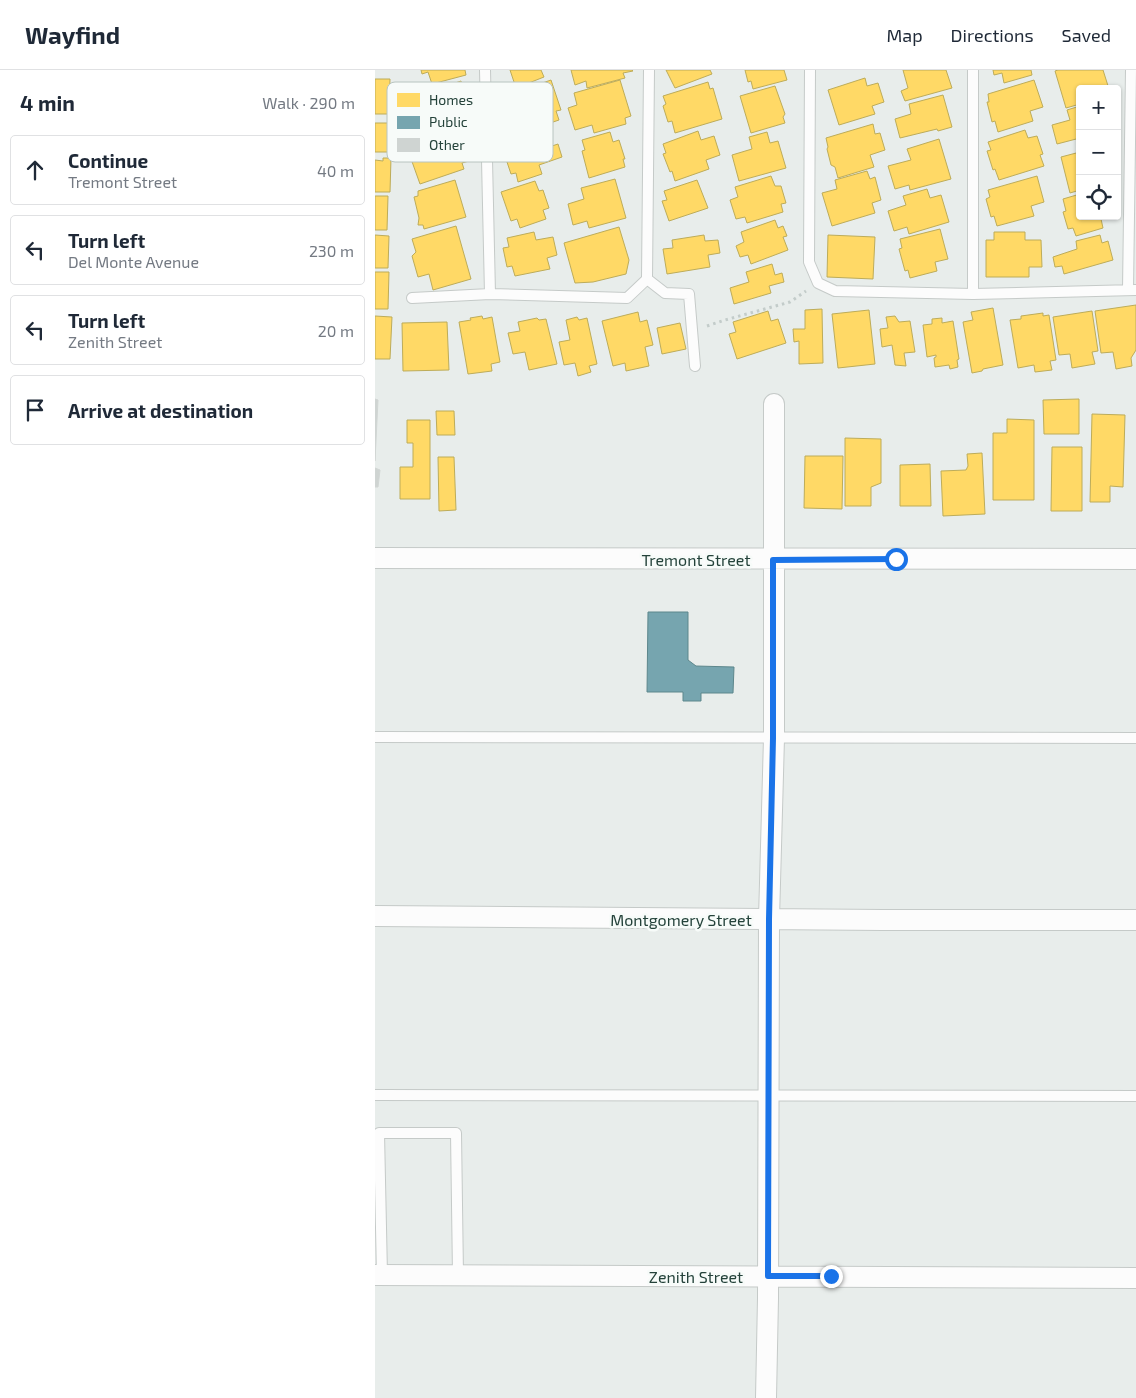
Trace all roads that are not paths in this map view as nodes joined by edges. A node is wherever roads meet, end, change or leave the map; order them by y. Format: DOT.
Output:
graph roads {
  1 [pos="649,70"];
  2 [pos="810,70"];
  3 [pos="973,70"];
  4 [pos="1131,70"];
  5 [pos="487,162"];
  6 [pos="647,280"];
  7 [pos="1132,290"];
  8 [pos="490,294"];
  9 [pos="973,294"];
  10 [pos="412,298"];
  11 [pos="695,366"];
  12 [pos="773,404"];
  13 [pos="375,558"];
  14 [pos="1136,559"];
  15 [pos="773,560"];
  16 [pos="375,737"];
  17 [pos="773,738"];
  18 [pos="1136,738"];
  19 [pos="375,916"];
  20 [pos="769,919"];
  21 [pos="1136,920"];
  22 [pos="375,1095"];
  23 [pos="1136,1096"];
  24 [pos="769,1097"];
  25 [pos="377,1146"];
  26 [pos="379,1275"];
  27 [pos="458,1275"];
  28 [pos="768,1276"];
  29 [pos="1136,1278"];
  30 [pos="766,1398"];
  1 -- 6 [label="lane"];
  2 -- 9 [label="lane"];
  3 -- 9 [label="lane"];
  4 -- 7 [label="lane"];
  5 -- 8 [label="lane"];
  6 -- 8 [label="lane"];
  6 -- 11 [label="lane"];
  7 -- 9 [label="lane"];
  8 -- 10 [label="lane"];
  12 -- 15 [label="street"];
  13 -- 15 [label="street, Tremont Street"];
  14 -- 15 [label="street, Tremont Street"];
  15 -- 17 [label="street"];
  16 -- 17 [label="lane"];
  17 -- 18 [label="lane"];
  17 -- 20 [label="street"];
  19 -- 20 [label="street, Montgomery Street"];
  20 -- 21 [label="street, Montgomery Street"];
  20 -- 24 [label="street"];
  22 -- 24 [label="lane"];
  23 -- 24 [label="lane"];
  24 -- 28 [label="street"];
  25 -- 26 [label="lane"];
  25 -- 27 [label="lane"];
  26 -- 27 [label="street, Zenith Street"];
  27 -- 28 [label="street, Zenith Street"];
  28 -- 29 [label="street, Zenith Street"];
  28 -- 30 [label="street"];
}
